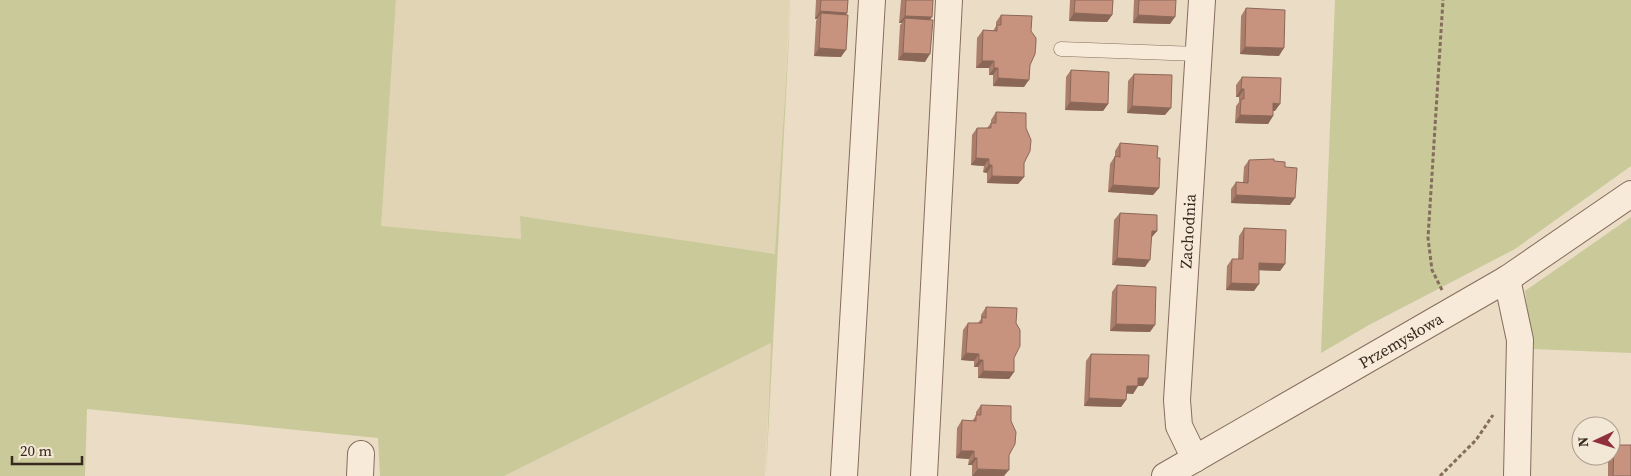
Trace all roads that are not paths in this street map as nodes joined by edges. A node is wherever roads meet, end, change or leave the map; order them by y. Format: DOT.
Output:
graph roads {
  1 [pos="872,0"];
  2 [pos="949,0"];
  3 [pos="1202,0"];
  4 [pos="1061,48"];
  5 [pos="1198,54"];
  6 [pos="1631,194"];
  7 [pos="1507,279"];
  8 [pos="1194,459"];
  9 [pos="844,476"];
  10 [pos="924,476"];
  11 [pos="1165,476"];
  12 [pos="1518,476"];
  1 -- 9 [label="street"];
  2 -- 10 [label="street"];
  3 -- 5 [label="street, Zachodnia"];
  4 -- 5 [label="lane"];
  5 -- 8 [label="street, Zachodnia"];
  6 -- 7 [label="street, Przemysłowa"];
  7 -- 8 [label="street, Przemysłowa"];
  7 -- 12 [label="street"];
  8 -- 11 [label="street, Przemysłowa"];
}
